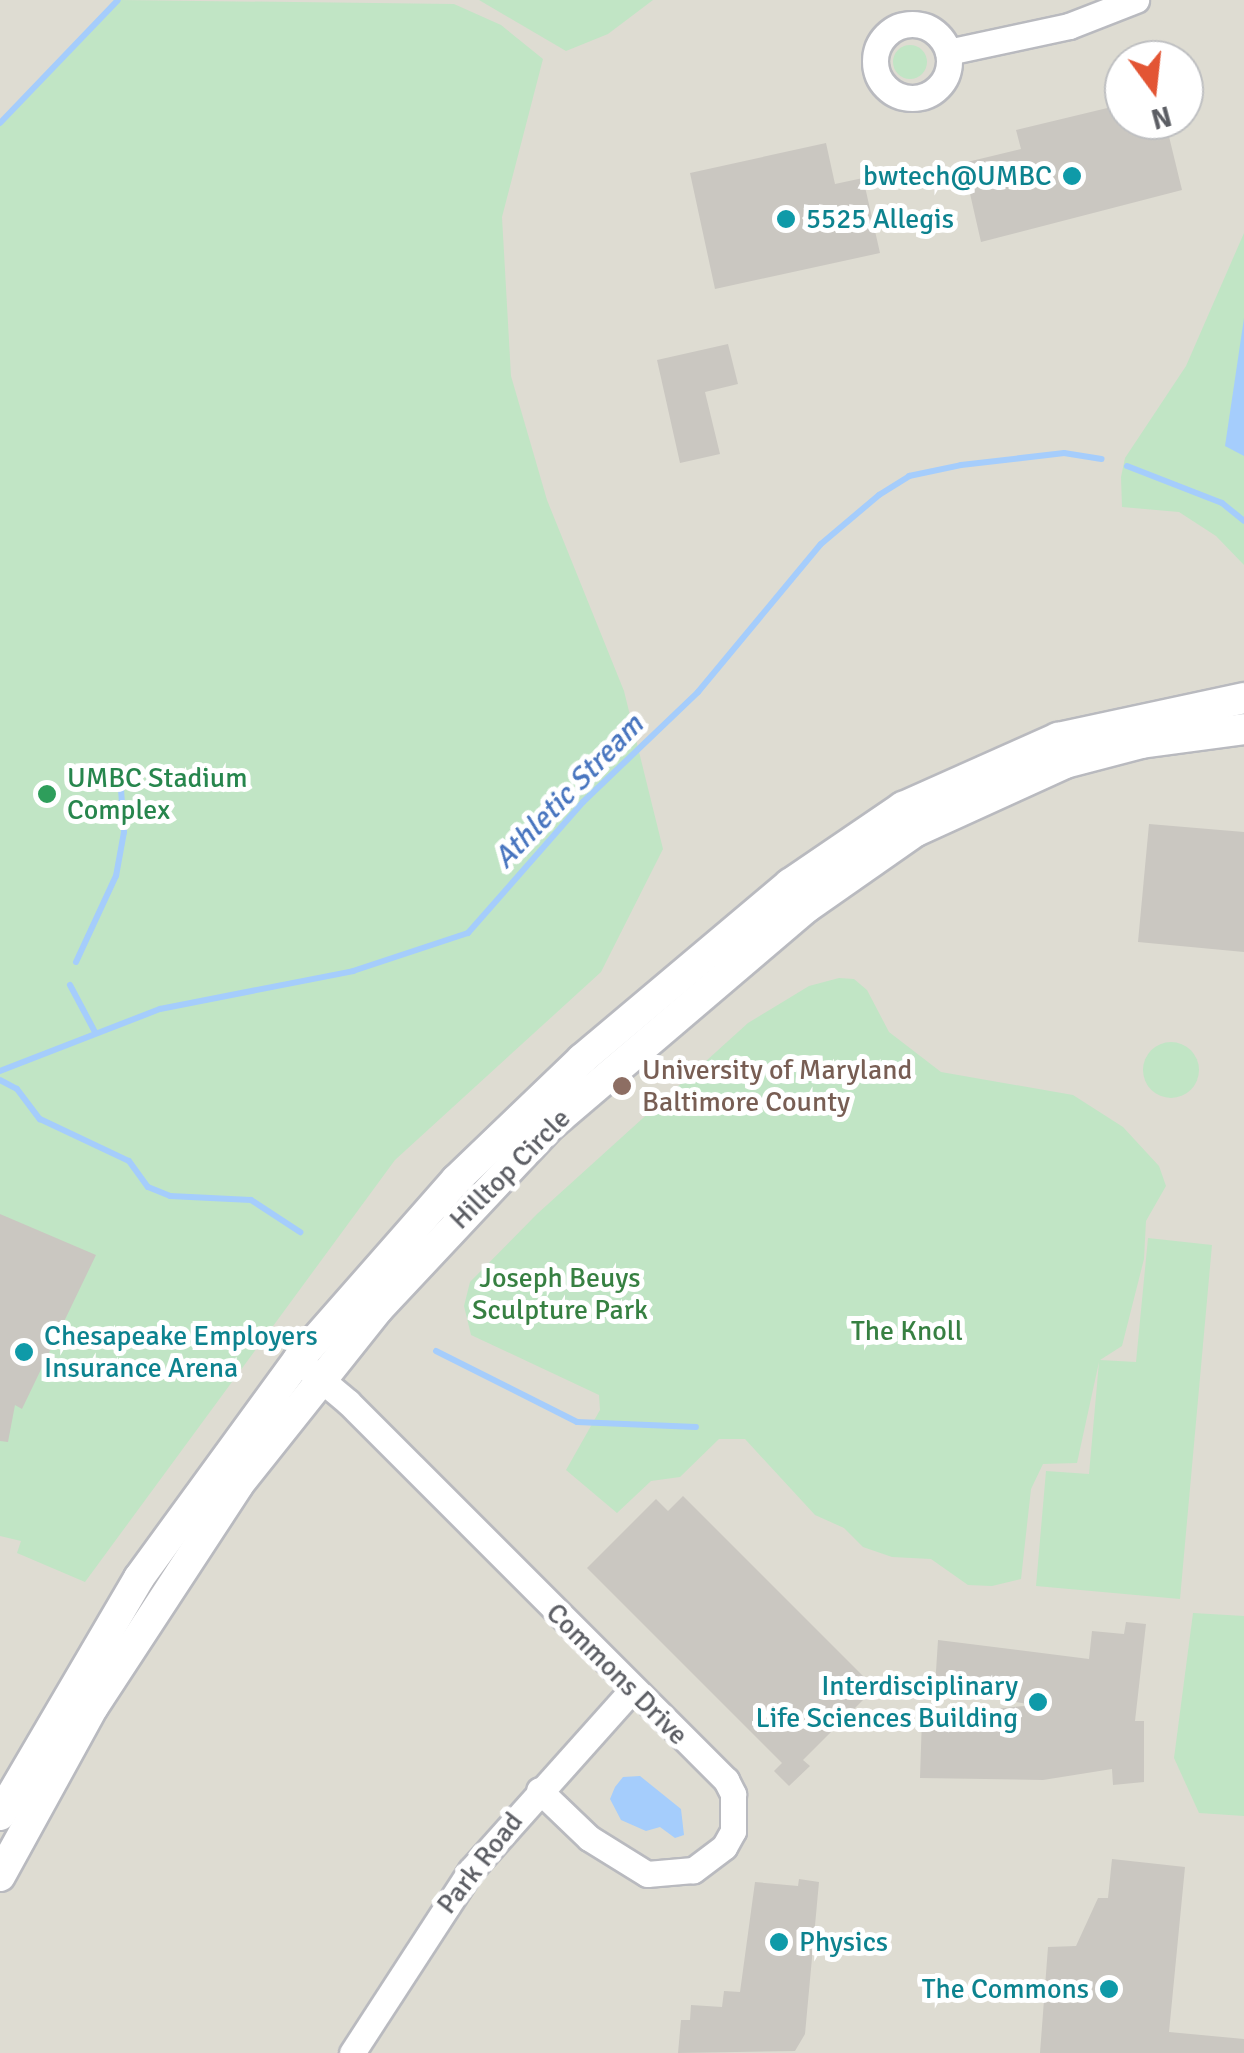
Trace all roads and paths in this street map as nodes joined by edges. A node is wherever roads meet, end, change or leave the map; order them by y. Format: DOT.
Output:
graph roads {
  1 [pos="1136,0"];
  2 [pos="948,52"];
  3 [pos="1244,698"];
  4 [pos="1244,729"];
  5 [pos="309,1369"];
  6 [pos="632,1690"];
  7 [pos="539,1790"];
  8 [pos="0,1815"];
  9 [pos="0,1876"];
  10 [pos="352,2053"];
  1 -- 2 [label="street"];
  3 -- 5 [label="street, Hilltop Circle"];
  4 -- 5 [label="street, Hilltop Circle"];
  5 -- 6 [label="street, Commons Drive"];
  5 -- 8 [label="street, Hilltop Circle"];
  5 -- 9 [label="street, Hilltop Circle"];
  6 -- 7 [label="street, Park Road"];
  6 -- 7 [label="street, Commons Drive"];
  7 -- 10 [label="street, Park Road"];
}
